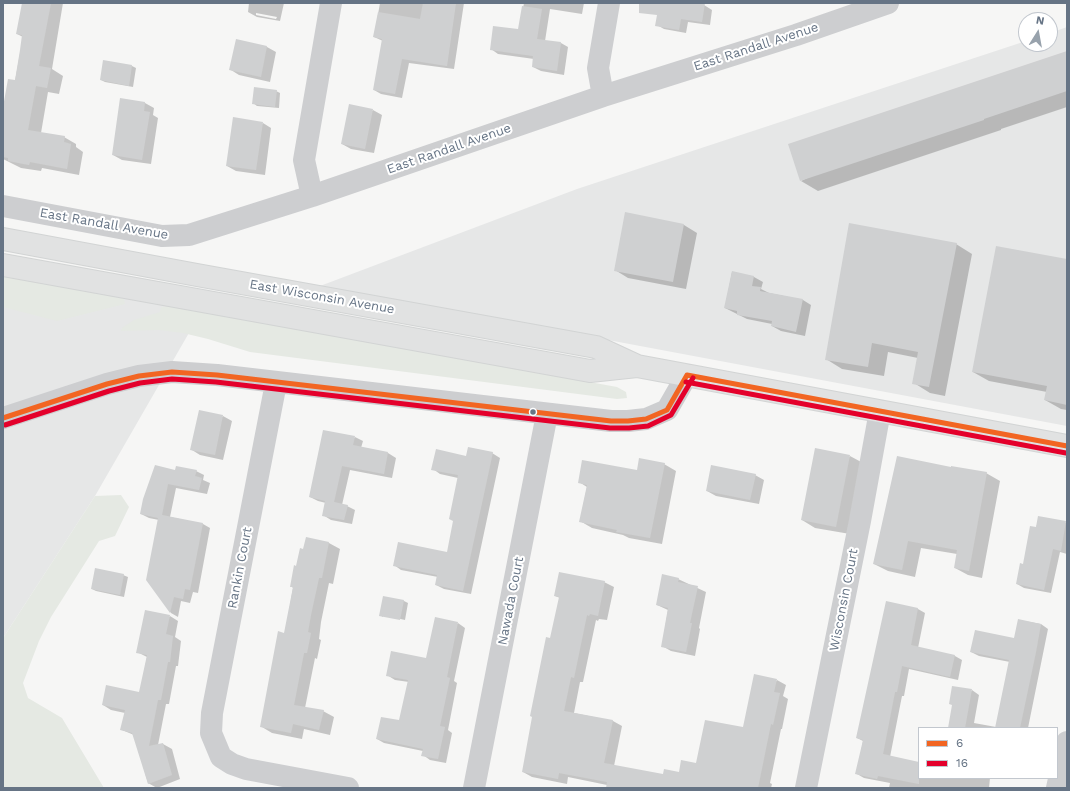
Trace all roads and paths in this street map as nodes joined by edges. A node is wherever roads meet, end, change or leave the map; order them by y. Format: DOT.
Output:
graph roads {
  1 [pos="331,3"];
  2 [pos="609,3"];
  3 [pos="888,3"];
  4 [pos="603,96"];
  5 [pos="312,196"];
  6 [pos="3,206"];
  7 [pos="3,239"];
  8 [pos="3,265"];
  9 [pos="637,366"];
  10 [pos="687,375"];
  11 [pos="276,383"];
  12 [pos="880,411"];
  13 [pos="547,414"];
  14 [pos="3,418"];
  15 [pos="1067,446"];
  16 [pos="1067,742"];
  17 [pos="348,788"];
  18 [pos="474,788"];
  19 [pos="806,788"];
  20 [pos="1057,788"];
  1 -- 5 [label="street"];
  2 -- 4 [label="street"];
  3 -- 4 [label="street, East Randall Avenue"];
  4 -- 5 [label="street, East Randall Avenue"];
  5 -- 6 [label="street, East Randall Avenue"];
  7 -- 9 [label="main road, East Wisconsin Avenue"];
  8 -- 9 [label="main road, East Wisconsin Avenue"];
  9 -- 10 [label="main road, East Wisconsin Avenue"];
  10 -- 12 [label="main road, East Wisconsin Avenue"];
  10 -- 13 [label="street"];
  11 -- 13 [label="street"];
  11 -- 14 [label="street"];
  11 -- 17 [label="street, Rankin Court"];
  12 -- 15 [label="main road, East Wisconsin Avenue"];
  12 -- 19 [label="street, Wisconsin Court"];
  13 -- 18 [label="street, Nawada Court"];
  16 -- 20 [label="street"];
}
